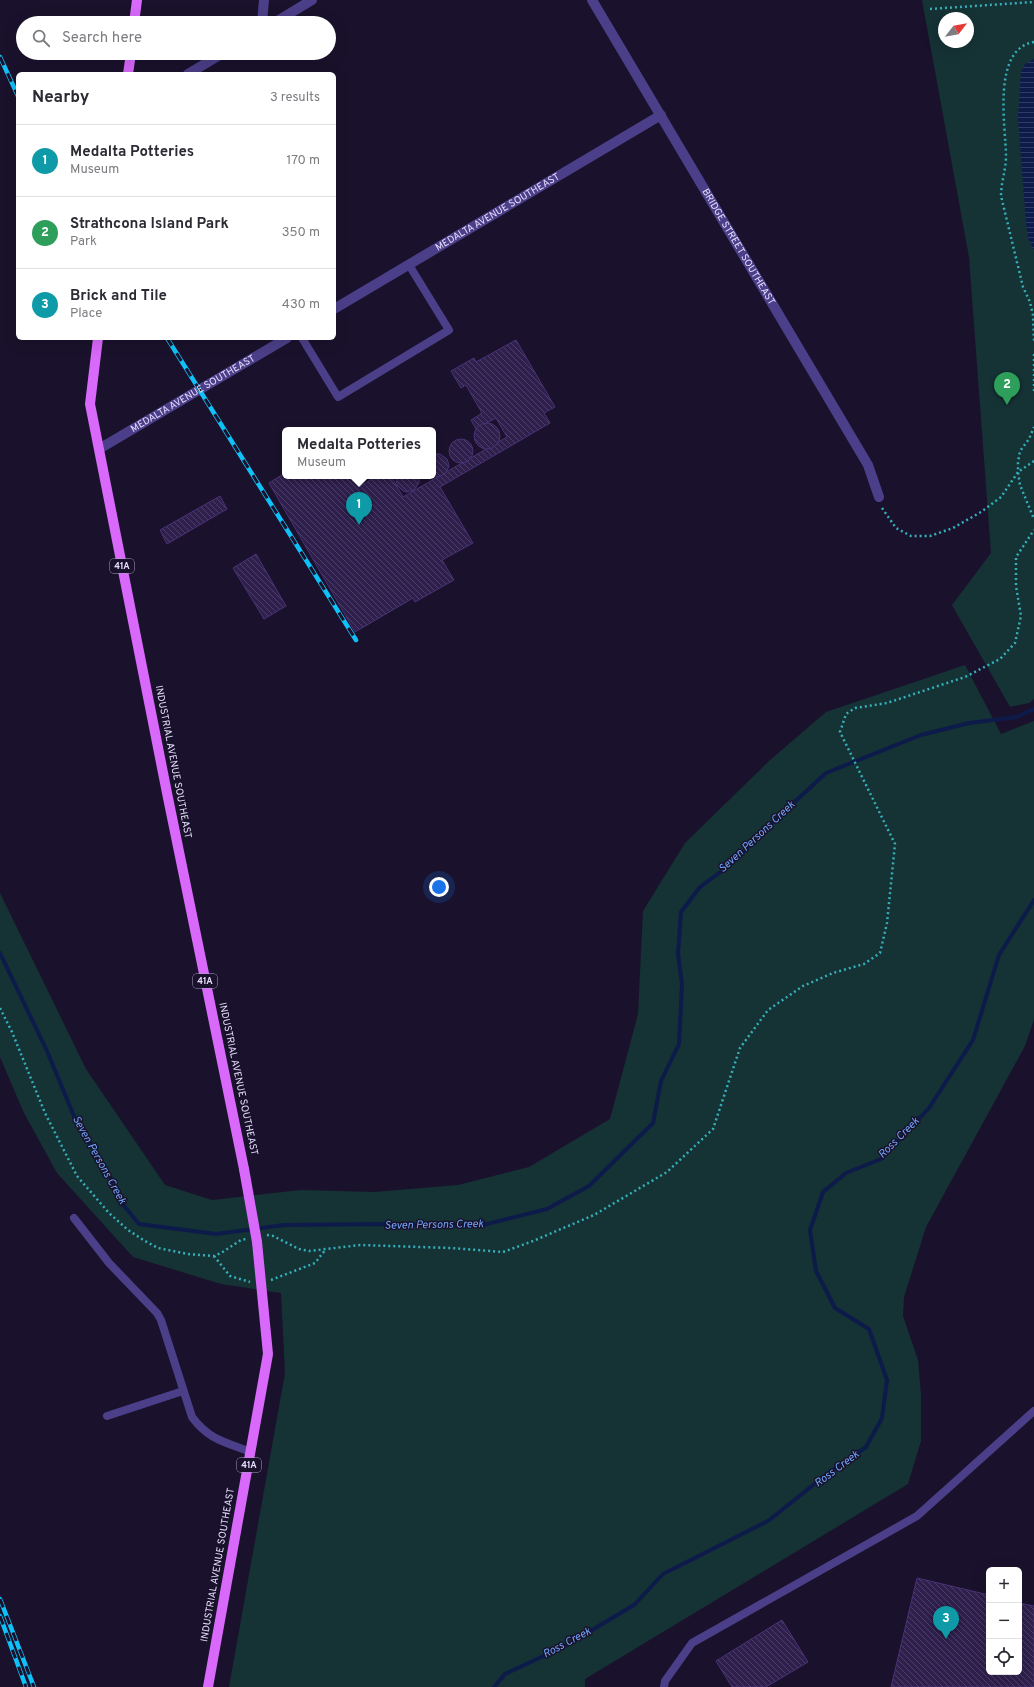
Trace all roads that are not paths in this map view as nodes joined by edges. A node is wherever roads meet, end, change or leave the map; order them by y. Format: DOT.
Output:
graph roads {
  1 [pos="137,0"];
  2 [pos="264,0"];
  3 [pos="312,0"];
  4 [pos="592,0"];
  5 [pos="135,16"];
  6 [pos="263,16"];
  7 [pos="286,16"];
  8 [pos="130,60"];
  9 [pos="212,60"];
  10 [pos="128,72"];
  11 [pos="191,72"];
  12 [pos="661,115"];
  13 [pos="409,265"];
  14 [pos="336,308"];
  15 [pos="98,340"];
  16 [pos="284,340"];
  17 [pos="303,340"];
  18 [pos="99,449"];
  19 [pos="878,498"];
  20 [pos="74,1218"];
  21 [pos="183,1390"];
  22 [pos="1034,1411"];
  23 [pos="107,1416"];
  24 [pos="251,1452"];
  25 [pos="208,1687"];
  26 [pos="664,1687"];
  1 -- 5 [label="main road"];
  2 -- 6 [label="street"];
  3 -- 7 [label="street"];
  4 -- 12 [label="street, BRIDGE STREET SOUTHEAST"];
  8 -- 10 [label="main road"];
  9 -- 11 [label="street"];
  12 -- 13 [label="street, MEDALTA AVENUE SOUTHEAST"];
  12 -- 19 [label="street, BRIDGE STREET SOUTHEAST"];
  13 -- 14 [label="street, MEDALTA AVENUE SOUTHEAST"];
  13 -- 17 [label="lane"];
  15 -- 18 [label="main road, INDUSTRIAL AVENUE SOUTHEAST / 41A"];
  16 -- 18 [label="street, MEDALTA AVENUE SOUTHEAST"];
  18 -- 24 [label="main road, INDUSTRIAL AVENUE SOUTHEAST / 41A, bridge"];
  20 -- 21 [label="lane"];
  21 -- 23 [label="lane"];
  21 -- 24 [label="lane"];
  22 -- 26 [label="lane"];
  24 -- 25 [label="main road, INDUSTRIAL AVENUE SOUTHEAST / 41A"];
}
